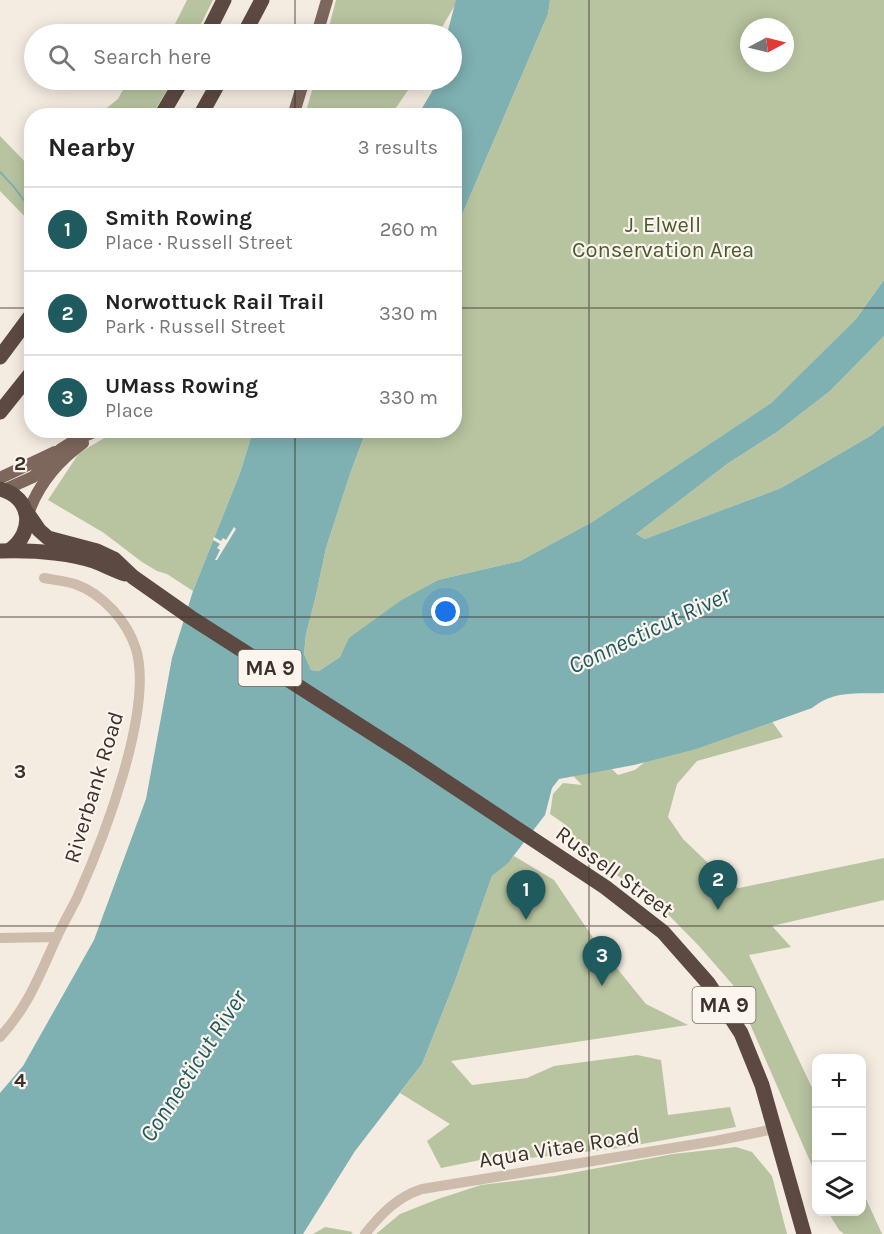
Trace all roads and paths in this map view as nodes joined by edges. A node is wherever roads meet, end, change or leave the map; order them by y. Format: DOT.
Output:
graph roads {
  1 [pos="224,0"];
  2 [pos="262,0"];
  3 [pos="327,0"];
  4 [pos="212,24"];
  5 [pos="249,24"];
  6 [pos="320,24"];
  7 [pos="176,90"];
  8 [pos="214,90"];
  9 [pos="301,90"];
  10 [pos="166,108"];
  11 [pos="204,108"];
  12 [pos="295,108"];
  13 [pos="24,325"];
  14 [pos="0,357"];
  15 [pos="24,382"];
  16 [pos="0,412"];
  17 [pos="80,438"];
  18 [pos="89,438"];
  19 [pos="1,486"];
  20 [pos="28,514"];
  21 [pos="5,551"];
  22 [pos="133,577"];
  23 [pos="44,578"];
  24 [pos="57,937"];
  25 [pos="0,938"];
  26 [pos="0,1037"];
  27 [pos="774,1129"];
  28 [pos="789,1185"];
  29 [pos="365,1234"];
  30 [pos="796,1234"];
  31 [pos="804,1234"];
  1 -- 4 [label="highway"];
  2 -- 5 [label="highway"];
  3 -- 6 [label="main road"];
  7 -- 10 [label="highway"];
  8 -- 11 [label="highway"];
  9 -- 12 [label="main road"];
  13 -- 14 [label="highway"];
  15 -- 16 [label="highway"];
  17 -- 19 [label="main road"];
  18 -- 20 [label="main road"];
  19 -- 20 [label="highway"];
  20 -- 21 [label="highway"];
  20 -- 22 [label="highway, MA 9"];
  21 -- 22 [label="highway, MA 9"];
  22 -- 27 [label="highway, Russell Street / MA 9"];
  23 -- 24 [label="street, Riverbank Road"];
  24 -- 25 [label="street"];
  24 -- 26 [label="street, Riverbank Road"];
  27 -- 28 [label="highway, Russell Street / MA 9"];
  27 -- 29 [label="street, Aqua Vitae Road"];
  28 -- 30 [label="main road"];
  28 -- 31 [label="highway, Russell Street / MA 9"];
}
